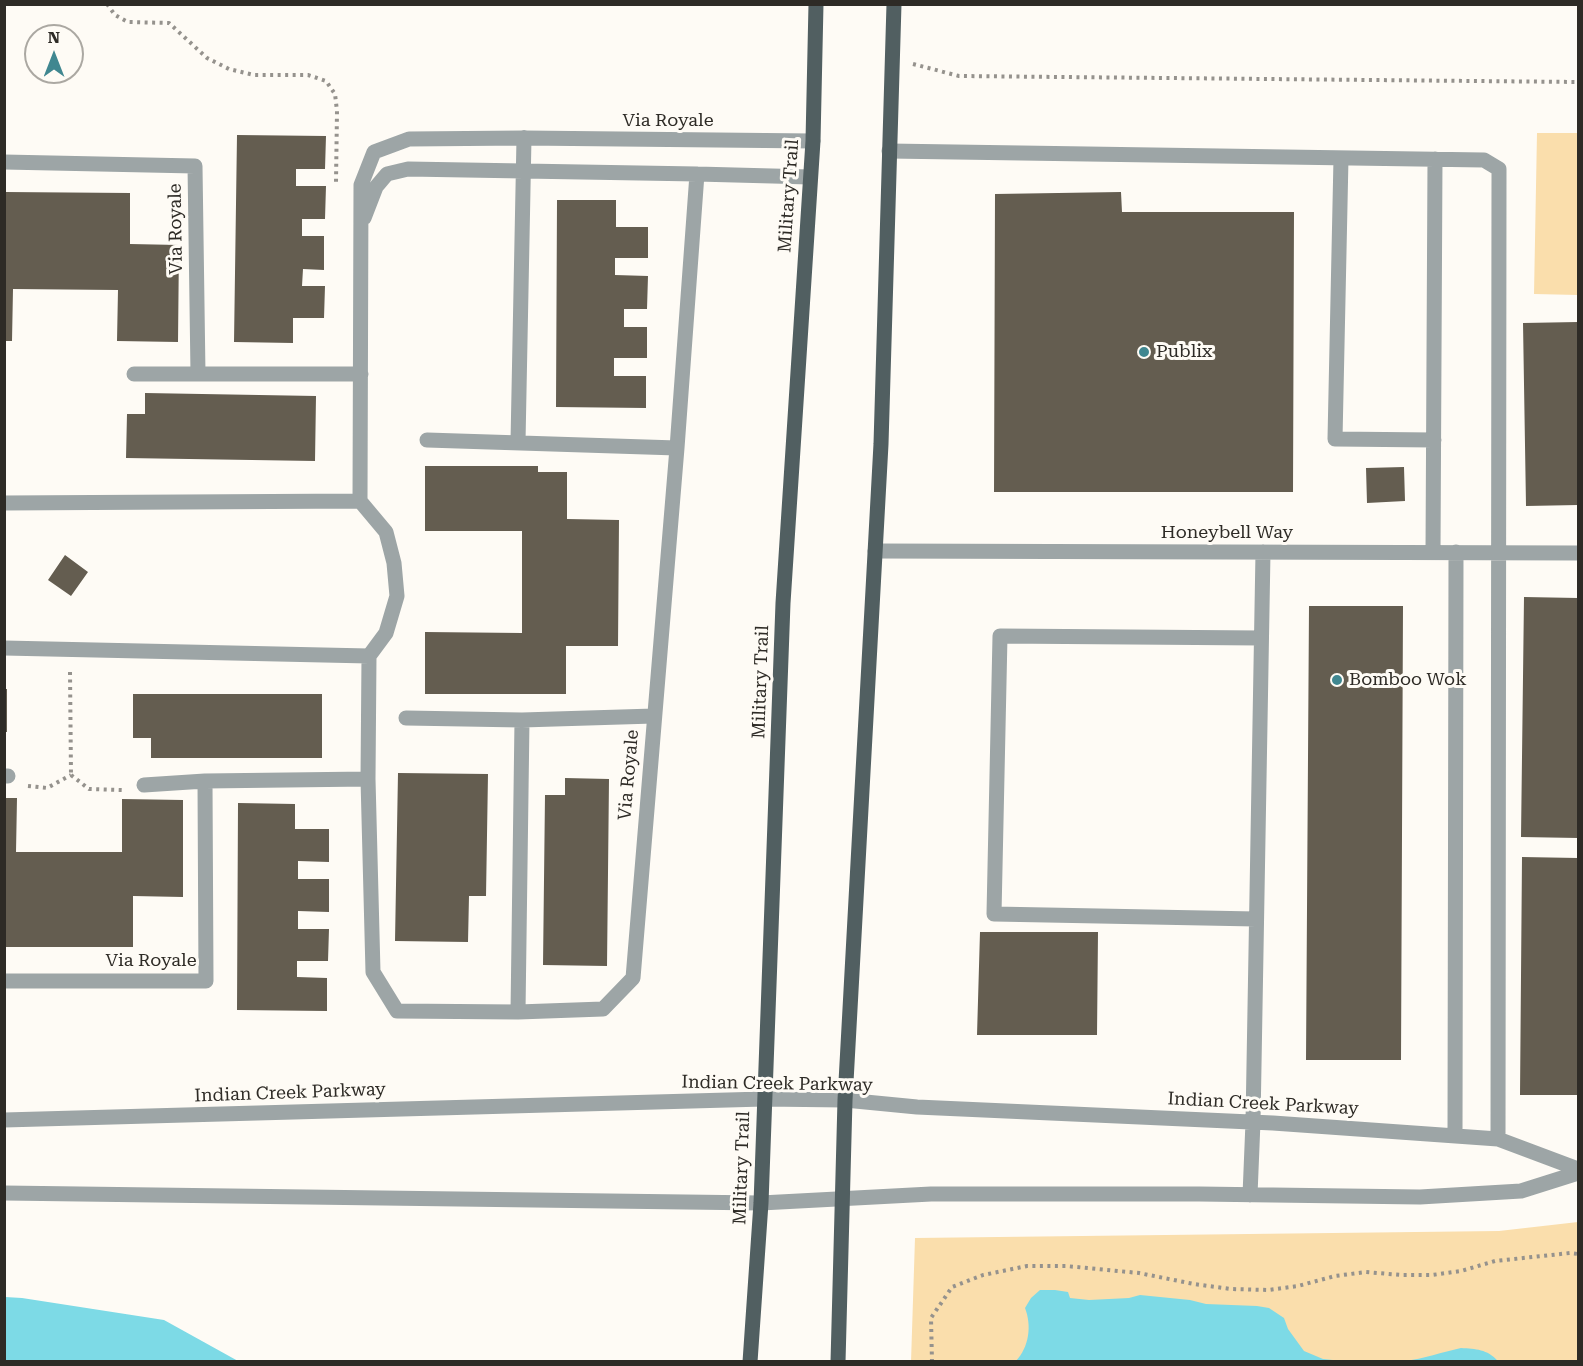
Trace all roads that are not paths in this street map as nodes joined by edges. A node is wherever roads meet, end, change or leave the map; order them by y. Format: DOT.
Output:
graph roads {
  1 [pos="816,4"];
  2 [pos="894,4"];
  3 [pos="524,138"];
  4 [pos="813,141"];
  5 [pos="889,151"];
  6 [pos="1341,158"];
  7 [pos="1435,159"];
  8 [pos="4,162"];
  9 [pos="523,171"];
  10 [pos="697,174"];
  11 [pos="810,177"];
  12 [pos="361,226"];
  13 [pos="134,374"];
  14 [pos="198,374"];
  15 [pos="361,374"];
  16 [pos="427,440"];
  17 [pos="1434,440"];
  18 [pos="518,442"];
  19 [pos="677,448"];
  20 [pos="360,501"];
  21 [pos="4,504"];
  22 [pos="875,551"];
  23 [pos="1263,552"];
  24 [pos="1433,552"];
  25 [pos="1456,552"];
  26 [pos="1498,552"];
  27 [pos="1578,553"];
  28 [pos="1261,638"];
  29 [pos="4,648"];
  30 [pos="369,656"];
  31 [pos="654,716"];
  32 [pos="406,718"];
  33 [pos="522,720"];
  34 [pos="368,779"];
  35 [pos="205,781"];
  36 [pos="144,785"];
  37 [pos="1256,918"];
  38 [pos="4,981"];
  39 [pos="518,1012"];
  40 [pos="764,1099"];
  41 [pos="845,1100"];
  42 [pos="4,1120"];
  43 [pos="1253,1122"];
  44 [pos="1455,1136"];
  45 [pos="1498,1139"];
  46 [pos="1578,1171"];
  47 [pos="4,1193"];
  48 [pos="1250,1195"];
  49 [pos="843,1199"];
  50 [pos="761,1203"];
  51 [pos="750,1362"];
  52 [pos="838,1362"];
  1 -- 4 [label="main road, Military Trail"];
  2 -- 5 [label="main road"];
  3 -- 4 [label="street, Via Royale"];
  3 -- 9 [label="street"];
  3 -- 12 [label="street, Via Royale"];
  4 -- 11 [label="main road, Military Trail"];
  5 -- 6 [label="street"];
  5 -- 22 [label="main road"];
  6 -- 7 [label="street"];
  6 -- 17 [label="street"];
  7 -- 17 [label="street"];
  7 -- 26 [label="street"];
  8 -- 14 [label="street, Via Royale"];
  9 -- 10 [label="street, Via Royale"];
  9 -- 12 [label="street, Via Royale"];
  9 -- 18 [label="street"];
  10 -- 11 [label="street, Via Royale"];
  10 -- 19 [label="street, Via Royale"];
  11 -- 40 [label="main road, Military Trail"];
  12 -- 15 [label="street, Via Royale"];
  13 -- 14 [label="street"];
  14 -- 15 [label="street"];
  15 -- 20 [label="street, Via Royale"];
  16 -- 18 [label="street"];
  17 -- 24 [label="street"];
  18 -- 19 [label="street"];
  19 -- 31 [label="street, Via Royale"];
  20 -- 21 [label="street"];
  20 -- 30 [label="street"];
  22 -- 23 [label="street, Honeybell Way"];
  22 -- 41 [label="main road"];
  23 -- 24 [label="street, Honeybell Way"];
  23 -- 28 [label="street"];
  24 -- 25 [label="street, Honeybell Way"];
  25 -- 26 [label="street, Honeybell Way"];
  25 -- 44 [label="street"];
  26 -- 27 [label="street, Honeybell Way"];
  26 -- 45 [label="street"];
  28 -- 37 [label="street"];
  28 -- 37 [label="street"];
  29 -- 30 [label="street"];
  30 -- 34 [label="street, Via Royale"];
  31 -- 33 [label="street"];
  31 -- 39 [label="street, Via Royale"];
  32 -- 33 [label="street"];
  33 -- 39 [label="street"];
  34 -- 35 [label="street"];
  34 -- 39 [label="street, Via Royale"];
  35 -- 36 [label="street"];
  35 -- 38 [label="street, Via Royale"];
  37 -- 43 [label="street"];
  40 -- 41 [label="street, Indian Creek Parkway"];
  40 -- 42 [label="street, Indian Creek Parkway"];
  40 -- 50 [label="main road, Military Trail"];
  41 -- 43 [label="street, Indian Creek Parkway"];
  41 -- 49 [label="main road"];
  43 -- 44 [label="street, Indian Creek Parkway"];
  43 -- 48 [label="street"];
  44 -- 45 [label="street, Indian Creek Parkway"];
  45 -- 46 [label="street, Indian Creek Parkway"];
  46 -- 48 [label="street, Indian Creek Parkway"];
  47 -- 50 [label="street, Indian Creek Parkway"];
  48 -- 49 [label="street, Indian Creek Parkway"];
  49 -- 50 [label="street, Indian Creek Parkway"];
  49 -- 52 [label="main road"];
  50 -- 51 [label="main road, Military Trail"];
}
